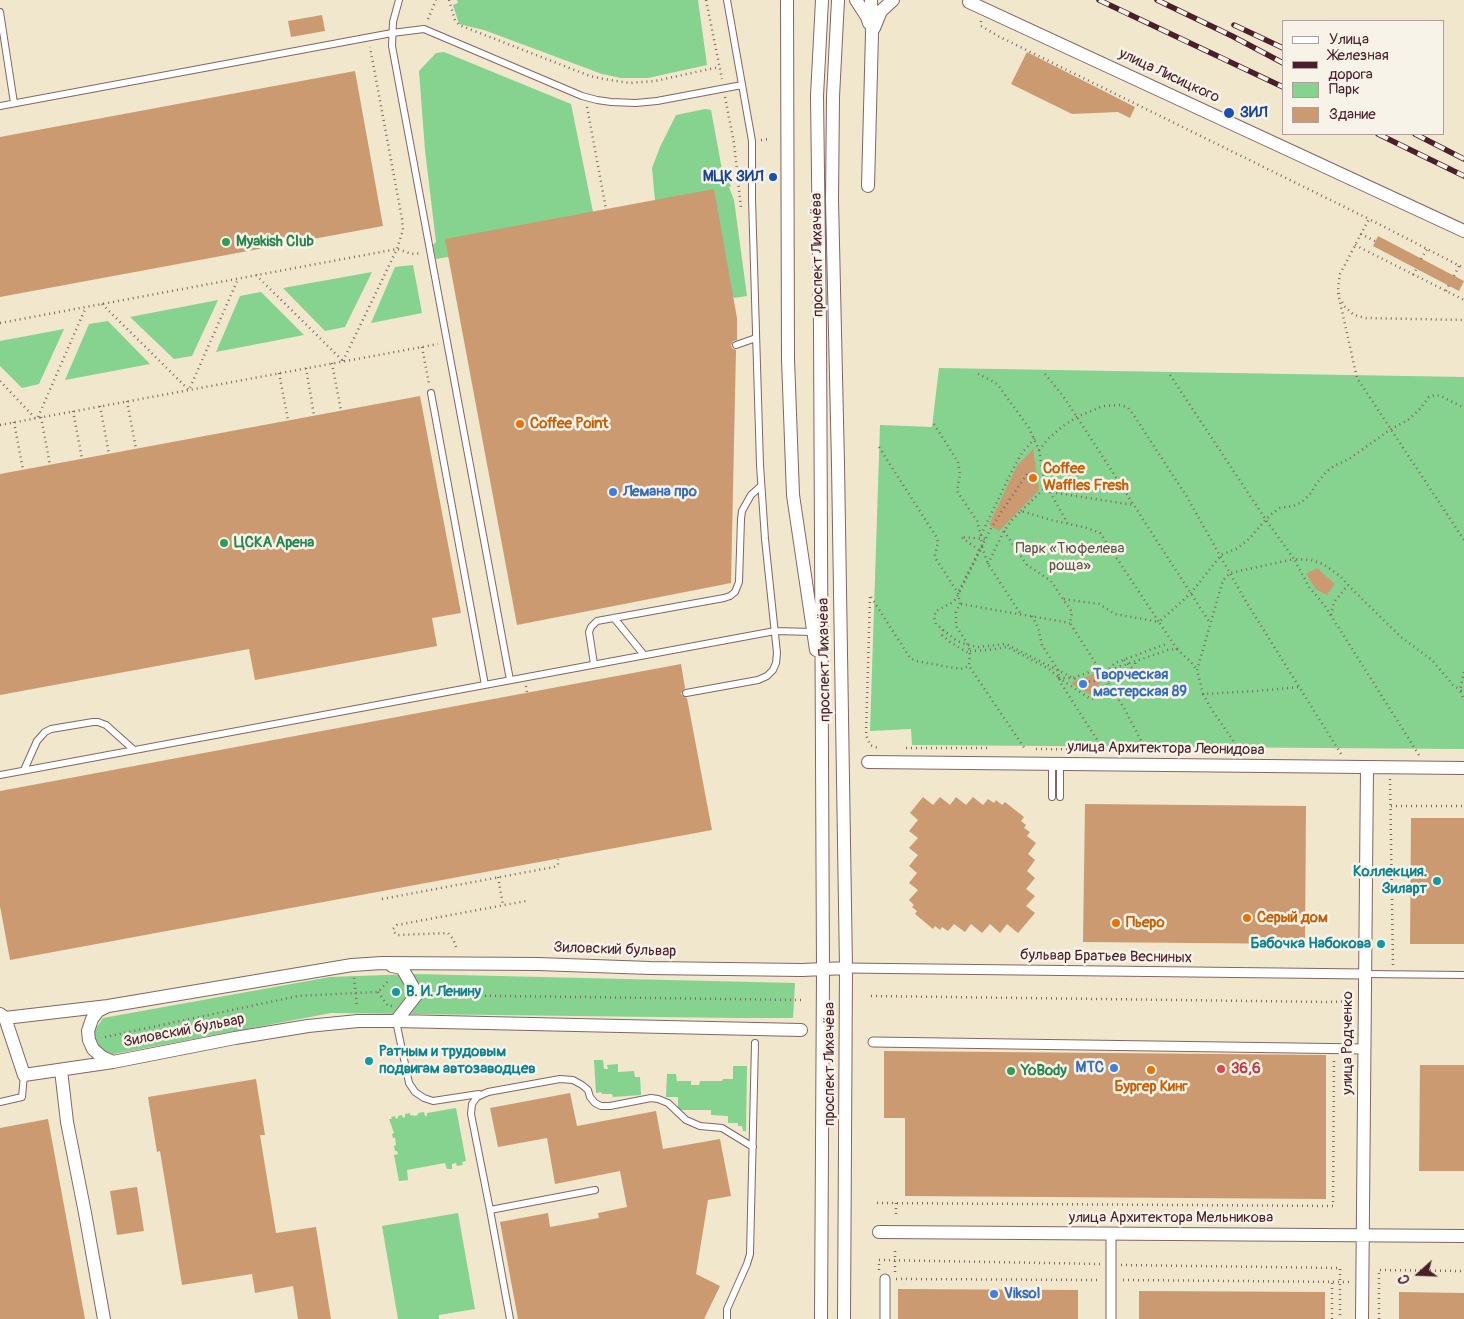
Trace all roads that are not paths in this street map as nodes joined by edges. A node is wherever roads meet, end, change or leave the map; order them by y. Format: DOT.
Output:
graph roads {
  1 [pos="399,0"];
  2 [pos="726,0"];
  3 [pos="787,0"];
  4 [pos="796,0"];
  5 [pos="822,0"];
  6 [pos="838,0"];
  7 [pos="856,0"];
  8 [pos="871,0"];
  9 [pos="893,0"];
  10 [pos="969,2"];
  11 [pos="0,12"];
  12 [pos="786,18"];
  13 [pos="392,33"];
  14 [pos="872,33"];
  15 [pos="742,86"];
  16 [pos="14,103"];
  17 [pos="0,106"];
  18 [pos="868,186"];
  19 [pos="1464,231"];
  20 [pos="756,338"];
  21 [pos="736,345"];
  22 [pos="431,393"];
  23 [pos="761,486"];
  24 [pos="614,618"];
  25 [pos="775,631"];
  26 [pos="813,632"];
  27 [pos="816,650"];
  28 [pos="644,655"];
  29 [pos="594,664"];
  30 [pos="510,680"];
  31 [pos="485,684"];
  32 [pos="686,693"];
  33 [pos="134,750"];
  34 [pos="868,762"];
  35 [pos="1056,764"];
  36 [pos="1367,767"];
  37 [pos="1464,768"];
  38 [pos="24,770"];
  39 [pos="0,775"];
  40 [pos="1052,797"];
  41 [pos="1060,797"];
  42 [pos="382,963"];
  43 [pos="846,968"];
  44 [pos="823,970"];
  45 [pos="1365,974"];
  46 [pos="1464,976"];
  47 [pos="108,1006"];
  48 [pos="2,1016"];
  49 [pos="396,1021"];
  50 [pos="801,1030"];
  51 [pos="872,1042"];
  52 [pos="755,1043"];
  53 [pos="1364,1049"];
  54 [pos="113,1062"];
  55 [pos="61,1070"];
  56 [pos="24,1076"];
  57 [pos="488,1092"];
  58 [pos="0,1102"];
  59 [pos="753,1147"];
  60 [pos="595,1190"];
  61 [pos="490,1210"];
  62 [pos="879,1232"];
  63 [pos="1112,1233"];
  64 [pos="1363,1235"];
  65 [pos="1464,1236"];
  66 [pos="890,1279"];
  67 [pos="104,1319"];
  68 [pos="510,1319"];
  69 [pos="727,1319"];
  70 [pos="821,1319"];
  71 [pos="844,1319"];
  72 [pos="885,1319"];
  73 [pos="1111,1319"];
  74 [pos="1362,1319"];
  1 -- 13 [label="lane"];
  2 -- 15 [label="lane"];
  3 -- 12 [label="street"];
  4 -- 12 [label="street"];
  5 -- 44 [label="street, проспект Лихачёва"];
  6 -- 43 [label="street, проспект Лихачёва"];
  7 -- 14 [label="street"];
  8 -- 14 [label="street"];
  9 -- 14 [label="street"];
  10 -- 19 [label="street, улица Лисицкого"];
  11 -- 16 [label="lane"];
  12 -- 26 [label="street"];
  13 -- 15 [label="lane"];
  13 -- 16 [label="lane"];
  13 -- 30 [label="lane"];
  14 -- 18 [label="street"];
  15 -- 20 [label="lane"];
  16 -- 17 [label="lane"];
  20 -- 21 [label="lane"];
  20 -- 23 [label="lane"];
  22 -- 31 [label="lane"];
  23 -- 24 [label="lane"];
  23 -- 25 [label="lane"];
  24 -- 28 [label="lane"];
  24 -- 29 [label="lane"];
  25 -- 26 [label="lane"];
  25 -- 28 [label="lane"];
  25 -- 32 [label="lane"];
  26 -- 27 [label="street"];
  28 -- 29 [label="lane"];
  29 -- 30 [label="lane"];
  30 -- 31 [label="lane"];
  31 -- 33 [label="lane"];
  33 -- 38 [label="lane"];
  33 -- 38 [label="lane"];
  34 -- 35 [label="street, улица Архитектора Леонидова"];
  35 -- 36 [label="street, улица Архитектора Леонидова"];
  35 -- 40 [label="lane"];
  35 -- 41 [label="lane"];
  36 -- 37 [label="street, улица Архитектора Леонидова"];
  36 -- 45 [label="street, улица Родченко"];
  38 -- 39 [label="lane"];
  42 -- 44 [label="street, Зиловский бульвар"];
  42 -- 47 [label="street, Зиловский бульвар"];
  42 -- 49 [label="street, Зиловский бульвар"];
  43 -- 44 [label="street, Зиловский бульвар"];
  43 -- 45 [label="street, бульвар Братьев Весниных"];
  43 -- 71 [label="street, проспект Лихачёва"];
  44 -- 70 [label="street, проспект Лихачёва"];
  45 -- 46 [label="lane"];
  45 -- 53 [label="street, улица Родченко"];
  47 -- 48 [label="street, Зиловский бульвар"];
  47 -- 54 [label="street"];
  48 -- 56 [label="street"];
  49 -- 50 [label="street, Зиловский бульвар"];
  49 -- 54 [label="street, Зиловский бульвар"];
  49 -- 57 [label="lane"];
  51 -- 53 [label="street"];
  52 -- 59 [label="lane"];
  53 -- 64 [label="street, улица Родченко"];
  54 -- 55 [label="street, Зиловский бульвар"];
  55 -- 56 [label="street, Зиловский бульвар"];
  55 -- 67 [label="street"];
  56 -- 58 [label="lane"];
  57 -- 59 [label="lane"];
  57 -- 61 [label="lane"];
  59 -- 69 [label="lane"];
  60 -- 61 [label="lane"];
  61 -- 68 [label="lane"];
  62 -- 63 [label="street, улица Архитектора Мельникова"];
  63 -- 64 [label="street, улица Архитектора Мельникова"];
  63 -- 73 [label="street"];
  64 -- 65 [label="street, улица Архитектора Мельникова"];
  64 -- 74 [label="street, улица Родченко"];
  66 -- 72 [label="street"];
}
